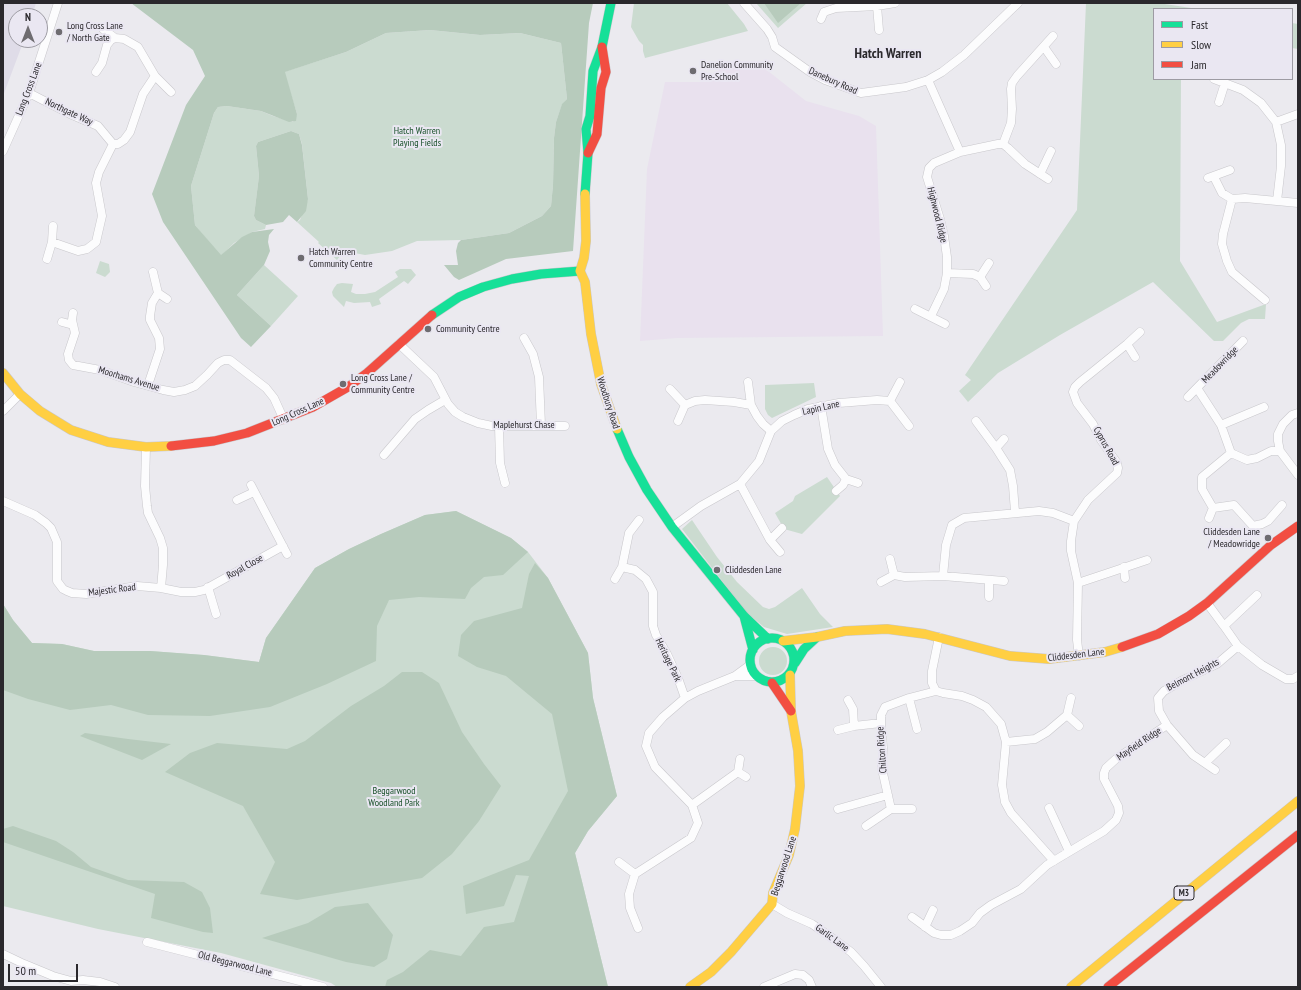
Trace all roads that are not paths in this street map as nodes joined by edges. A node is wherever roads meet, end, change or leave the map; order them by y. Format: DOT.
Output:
graph roads {
  1 [pos="58,3"];
  2 [pos="611,3"];
  3 [pos="744,3"];
  4 [pos="895,3"];
  5 [pos="1018,3"];
  6 [pos="877,6"];
  7 [pos="821,19"];
  8 [pos="103,29"];
  9 [pos="879,30"];
  10 [pos="1053,36"];
  11 [pos="115,38"];
  12 [pos="602,47"];
  13 [pos="1044,47"];
  14 [pos="1056,64"];
  15 [pos="96,72"];
  16 [pos="155,76"];
  17 [pos="928,80"];
  18 [pos="1216,80"];
  19 [pos="1224,83"];
  20 [pos="171,92"];
  21 [pos="29,93"];
  22 [pos="1219,102"];
  23 [pos="1298,114"];
  24 [pos="1276,122"];
  25 [pos="113,144"];
  26 [pos="1003,144"];
  27 [pos="1051,151"];
  28 [pos="3,152"];
  29 [pos="960,152"];
  30 [pos="588,153"];
  31 [pos="1230,170"];
  32 [pos="1040,174"];
  33 [pos="1048,179"];
  34 [pos="1232,199"];
  35 [pos="1278,201"];
  36 [pos="1298,203"];
  37 [pos="53,226"];
  38 [pos="52,242"];
  39 [pos="47,259"];
  40 [pos="989,263"];
  41 [pos="580,271"];
  42 [pos="153,272"];
  43 [pos="947,273"];
  44 [pos="980,277"];
  45 [pos="986,286"];
  46 [pos="1252,287"];
  47 [pos="158,293"];
  48 [pos="1248,295"];
  49 [pos="167,299"];
  50 [pos="1265,300"];
  51 [pos="915,309"];
  52 [pos="73,313"];
  53 [pos="931,316"];
  54 [pos="62,322"];
  55 [pos="945,324"];
  56 [pos="73,325"];
  57 [pos="1140,332"];
  58 [pos="524,338"];
  59 [pos="1243,341"];
  60 [pos="399,344"];
  61 [pos="1126,344"];
  62 [pos="1135,357"];
  63 [pos="3,373"];
  64 [pos="748,382"];
  65 [pos="900,382"];
  66 [pos="148,385"];
  67 [pos="1197,388"];
  68 [pos="670,389"];
  69 [pos="20,394"];
  70 [pos="1188,397"];
  71 [pos="445,400"];
  72 [pos="890,401"];
  73 [pos="685,405"];
  74 [pos="751,405"];
  75 [pos="821,406"];
  76 [pos="1264,407"];
  77 [pos="3,411"];
  78 [pos="1298,413"];
  79 [pos="284,420"];
  80 [pos="678,421"];
  81 [pos="976,421"];
  82 [pos="541,425"];
  83 [pos="1221,425"];
  84 [pos="499,426"];
  85 [pos="565,426"];
  86 [pos="910,426"];
  87 [pos="771,431"];
  88 [pos="1004,439"];
  89 [pos="146,447"];
  90 [pos="996,448"];
  91 [pos="1280,451"];
  92 [pos="1231,453"];
  93 [pos="384,455"];
  94 [pos="1298,476"];
  95 [pos="846,479"];
  96 [pos="506,483"];
  97 [pos="858,483"];
  98 [pos="740,484"];
  99 [pos="836,491"];
  100 [pos="237,500"];
  101 [pos="3,501"];
  102 [pos="1282,505"];
  103 [pos="1213,508"];
  104 [pos="1015,512"];
  105 [pos="1209,518"];
  106 [pos="639,520"];
  107 [pos="1074,521"];
  108 [pos="1298,526"];
  109 [pos="672,527"];
  110 [pos="782,528"];
  111 [pos="770,540"];
  112 [pos="283,546"];
  113 [pos="780,552"];
  114 [pos="287,554"];
  115 [pos="890,559"];
  116 [pos="1147,560"];
  117 [pos="622,566"];
  118 [pos="1124,567"];
  119 [pos="894,575"];
  120 [pos="943,576"];
  121 [pos="1126,578"];
  122 [pos="615,579"];
  123 [pos="988,580"];
  124 [pos="1004,581"];
  125 [pos="881,582"];
  126 [pos="1078,583"];
  127 [pos="161,588"];
  128 [pos="208,588"];
  129 [pos="1257,595"];
  130 [pos="988,597"];
  131 [pos="1207,603"];
  132 [pos="216,614"];
  133 [pos="744,616"];
  134 [pos="1224,626"];
  135 [pos="817,637"];
  136 [pos="939,637"];
  137 [pos="768,638"];
  138 [pos="783,641"];
  139 [pos="1238,646"];
  140 [pos="753,650"];
  141 [pos="1079,656"];
  142 [pos="795,663"];
  143 [pos="750,665"];
  144 [pos="790,675"];
  145 [pos="735,676"];
  146 [pos="757,676"];
  147 [pos="1298,676"];
  148 [pos="772,683"];
  149 [pos="936,691"];
  150 [pos="685,698"];
  151 [pos="909,698"];
  152 [pos="1071,698"];
  153 [pos="848,700"];
  154 [pos="791,711"];
  155 [pos="1067,715"];
  156 [pos="880,723"];
  157 [pos="1167,724"];
  158 [pos="854,726"];
  159 [pos="1079,726"];
  160 [pos="916,729"];
  161 [pos="838,730"];
  162 [pos="1006,742"];
  163 [pos="1226,743"];
  164 [pos="740,759"];
  165 [pos="1204,763"];
  166 [pos="1215,770"];
  167 [pos="738,772"];
  168 [pos="746,777"];
  169 [pos="888,795"];
  170 [pos="1298,800"];
  171 [pos="692,805"];
  172 [pos="838,808"];
  173 [pos="1049,808"];
  174 [pos="891,809"];
  175 [pos="912,809"];
  176 [pos="866,826"];
  177 [pos="1298,835"];
  178 [pos="1069,851"];
  179 [pos="1054,861"];
  180 [pos="619,862"];
  181 [pos="635,874"];
  182 [pos="772,904"];
  183 [pos="933,910"];
  184 [pos="912,917"];
  185 [pos="925,927"];
  186 [pos="638,928"];
  187 [pos="147,942"];
  188 [pos="3,954"];
  189 [pos="115,987"];
  190 [pos="323,987"];
  191 [pos="690,987"];
  192 [pos="764,987"];
  193 [pos="812,987"];
  194 [pos="881,987"];
  195 [pos="1071,987"];
  196 [pos="1108,987"];
  1 -- 21 [label="street, Long Cross Lane"];
  2 -- 12 [label="main road"];
  3 -- 17 [label="street, Danebury Road"];
  4 -- 6 [label="street"];
  5 -- 17 [label="street, Danebury Road"];
  6 -- 7 [label="street"];
  6 -- 9 [label="street"];
  8 -- 11 [label="street"];
  10 -- 13 [label="street"];
  11 -- 15 [label="street"];
  11 -- 16 [label="street"];
  12 -- 30 [label="main road"];
  12 -- 30 [label="main road"];
  13 -- 14 [label="street"];
  13 -- 26 [label="street"];
  16 -- 20 [label="street"];
  16 -- 25 [label="street"];
  17 -- 29 [label="street"];
  18 -- 19 [label="street"];
  19 -- 22 [label="street"];
  19 -- 24 [label="street"];
  21 -- 25 [label="street, Northgate Way"];
  21 -- 28 [label="street, Long Cross Lane"];
  23 -- 24 [label="street"];
  24 -- 35 [label="street"];
  25 -- 38 [label="street"];
  26 -- 29 [label="street, Highwood Ridge"];
  26 -- 32 [label="street"];
  27 -- 32 [label="street"];
  29 -- 43 [label="street, Highwood Ridge"];
  30 -- 41 [label="main road"];
  31 -- 34 [label="street"];
  32 -- 33 [label="street"];
  34 -- 35 [label="street"];
  34 -- 46 [label="street"];
  35 -- 36 [label="street"];
  37 -- 38 [label="street"];
  38 -- 39 [label="street"];
  40 -- 44 [label="street"];
  41 -- 60 [label="main road, Long Cross Lane"];
  41 -- 109 [label="main road, Woodbury Road"];
  42 -- 47 [label="street"];
  43 -- 44 [label="street"];
  43 -- 53 [label="street, Highwood Ridge"];
  44 -- 45 [label="street"];
  46 -- 48 [label="street"];
  46 -- 50 [label="street"];
  47 -- 49 [label="street"];
  47 -- 66 [label="street"];
  51 -- 53 [label="street"];
  52 -- 56 [label="street, Moorhams Avenue"];
  53 -- 55 [label="street"];
  54 -- 56 [label="street"];
  56 -- 66 [label="street, Moorhams Avenue"];
  57 -- 61 [label="street, Cyprus Road"];
  58 -- 82 [label="street"];
  59 -- 67 [label="street, Meadowridge"];
  60 -- 71 [label="street, Maplehurst Chase"];
  60 -- 79 [label="main road, Long Cross Lane"];
  61 -- 62 [label="street"];
  61 -- 107 [label="street, Cyprus Road"];
  63 -- 69 [label="main road, Long Cross Lane"];
  64 -- 74 [label="street"];
  65 -- 72 [label="street"];
  66 -- 79 [label="street, Moorhams Avenue"];
  67 -- 70 [label="street, Meadowridge"];
  67 -- 83 [label="street, Meadowridge"];
  68 -- 73 [label="street"];
  69 -- 77 [label="street"];
  69 -- 89 [label="main road, Long Cross Lane"];
  71 -- 84 [label="street, Maplehurst Chase"];
  71 -- 93 [label="street"];
  72 -- 75 [label="street, Lapin Lane"];
  72 -- 86 [label="street"];
  73 -- 74 [label="street"];
  73 -- 80 [label="street"];
  74 -- 87 [label="street"];
  75 -- 87 [label="street, Lapin Lane"];
  75 -- 95 [label="street"];
  76 -- 83 [label="street"];
  78 -- 91 [label="street"];
  79 -- 89 [label="main road, Long Cross Lane"];
  81 -- 90 [label="street"];
  82 -- 84 [label="street, Maplehurst Chase"];
  82 -- 85 [label="street, Maplehurst Chase"];
  83 -- 92 [label="street, Meadowridge"];
  84 -- 96 [label="street"];
  87 -- 98 [label="street, Lapin Lane"];
  88 -- 90 [label="street"];
  89 -- 127 [label="street"];
  90 -- 104 [label="street"];
  91 -- 92 [label="street"];
  91 -- 94 [label="street"];
  92 -- 103 [label="street"];
  95 -- 97 [label="street"];
  95 -- 99 [label="street"];
  98 -- 109 [label="street, Lapin Lane"];
  98 -- 111 [label="street"];
  100 -- 112 [label="street"];
  101 -- 127 [label="street, Majestic Road"];
  102 -- 103 [label="street"];
  103 -- 105 [label="street"];
  104 -- 107 [label="street"];
  104 -- 120 [label="street"];
  106 -- 117 [label="street"];
  107 -- 126 [label="street, Cyprus Road"];
  108 -- 131 [label="main road, Cliddesden Lane"];
  109 -- 133 [label="main road, Woodbury Road"];
  110 -- 111 [label="street"];
  111 -- 113 [label="street"];
  112 -- 114 [label="street"];
  112 -- 128 [label="street, Royal Close"];
  115 -- 119 [label="street"];
  116 -- 118 [label="street"];
  117 -- 122 [label="street"];
  117 -- 150 [label="street, Heritage Park"];
  118 -- 121 [label="street"];
  118 -- 126 [label="street"];
  119 -- 120 [label="street"];
  119 -- 125 [label="street"];
  120 -- 123 [label="street"];
  123 -- 124 [label="street"];
  123 -- 130 [label="street"];
  126 -- 141 [label="street, Cyprus Road"];
  127 -- 128 [label="street, Royal Close"];
  128 -- 132 [label="street"];
  129 -- 134 [label="street"];
  131 -- 134 [label="street"];
  131 -- 141 [label="main road, Cliddesden Lane"];
  133 -- 137 [label="main road, Woodbury Road"];
  133 -- 140 [label="main road, Woodbury Road"];
  134 -- 139 [label="street"];
  135 -- 136 [label="main road, Cliddesden Lane"];
  135 -- 138 [label="main road, Cliddesden Lane"];
  135 -- 142 [label="main road"];
  136 -- 141 [label="main road, Cliddesden Lane"];
  136 -- 149 [label="street"];
  137 -- 138 [label="main road"];
  137 -- 140 [label="main road"];
  138 -- 142 [label="main road"];
  139 -- 147 [label="street"];
  139 -- 157 [label="street, Belmont Heights"];
  140 -- 143 [label="main road"];
  142 -- 144 [label="main road"];
  143 -- 145 [label="street"];
  143 -- 146 [label="main road"];
  144 -- 148 [label="main road"];
  144 -- 154 [label="main road, Beggarwood Lane"];
  145 -- 146 [label="street"];
  145 -- 150 [label="street"];
  146 -- 148 [label="main road"];
  148 -- 154 [label="main road, Beggarwood Lane"];
  149 -- 151 [label="street, Chilton Ridge"];
  149 -- 162 [label="street"];
  150 -- 171 [label="street"];
  151 -- 156 [label="street, Chilton Ridge"];
  151 -- 160 [label="street"];
  152 -- 155 [label="street"];
  153 -- 158 [label="street"];
  154 -- 182 [label="main road, Beggarwood Lane"];
  155 -- 159 [label="street"];
  155 -- 162 [label="street"];
  156 -- 158 [label="street"];
  156 -- 169 [label="street, Chilton Ridge"];
  157 -- 165 [label="street, Belmont Heights"];
  157 -- 178 [label="street, Mayfield Ridge"];
  158 -- 161 [label="street"];
  162 -- 179 [label="street"];
  163 -- 165 [label="street"];
  164 -- 167 [label="street"];
  165 -- 166 [label="street, Belmont Heights"];
  167 -- 168 [label="street"];
  167 -- 171 [label="street"];
  169 -- 172 [label="street"];
  169 -- 174 [label="street, Chilton Ridge"];
  170 -- 195 [label="main road, M3"];
  171 -- 181 [label="street"];
  173 -- 178 [label="street"];
  174 -- 175 [label="street"];
  174 -- 176 [label="street"];
  177 -- 196 [label="main road, M3"];
  178 -- 179 [label="street, Mayfield Ridge"];
  179 -- 185 [label="street, Mayfield Ridge"];
  180 -- 181 [label="street"];
  181 -- 186 [label="street"];
  182 -- 191 [label="main road, Beggarwood Lane"];
  182 -- 194 [label="street, Garlic Lane"];
  183 -- 185 [label="street"];
  184 -- 185 [label="street, Mayfield Ridge"];
  187 -- 190 [label="street, Old Beggarwood Lane"];
  188 -- 189 [label="street"];
  192 -- 193 [label="street"];
}
